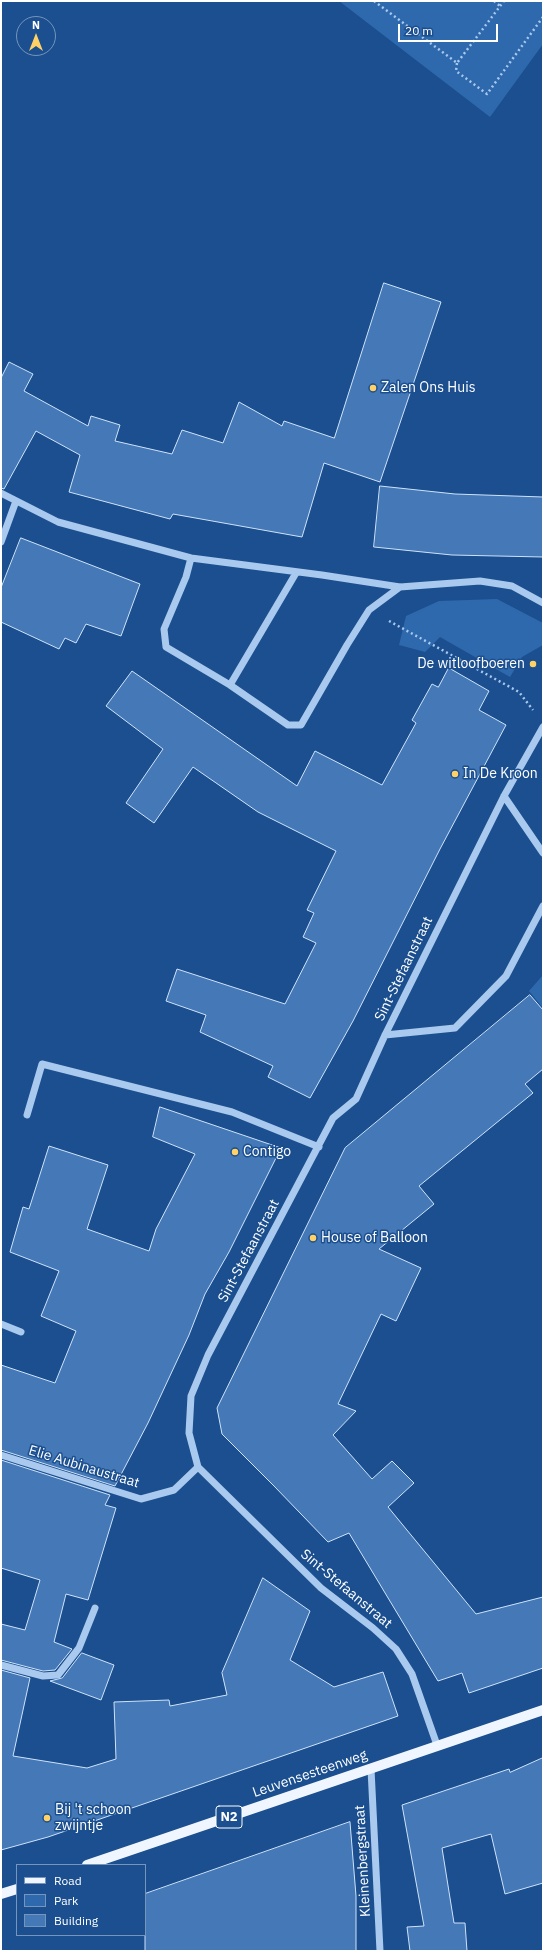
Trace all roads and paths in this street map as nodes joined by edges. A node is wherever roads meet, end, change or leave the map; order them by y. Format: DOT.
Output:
graph roads {
  1 [pos="374,1"];
  2 [pos="494,1"];
  3 [pos="504,1"];
  4 [pos="500,6"];
  5 [pos="543,17"];
  6 [pos="457,63"];
  7 [pos="1,493"];
  8 [pos="16,501"];
  9 [pos="1,542"];
  10 [pos="190,558"];
  11 [pos="296,573"];
  12 [pos="400,587"];
  13 [pos="543,603"];
  14 [pos="369,610"];
  15 [pos="230,685"];
  16 [pos="534,711"];
  17 [pos="543,727"];
  18 [pos="504,796"];
  19 [pos="543,853"];
  20 [pos="543,906"];
  21 [pos="385,1035"];
  22 [pos="27,1115"];
  23 [pos="319,1147"];
  24 [pos="1,1324"];
  25 [pos="21,1332"];
  26 [pos="1,1455"];
  27 [pos="198,1467"];
  28 [pos="95,1608"];
  29 [pos="1,1664"];
  30 [pos="543,1710"];
  31 [pos="437,1745"];
  32 [pos="371,1769"];
  33 [pos="90,1864"];
  34 [pos="16,1889"];
  35 [pos="1,1894"];
  36 [pos="380,1951"];
  1 -- 6 [label="path"];
  2 -- 4 [label="path"];
  3 -- 4 [label="path"];
  4 -- 6 [label="path"];
  5 -- 6 [label="path"];
  7 -- 8 [label="street"];
  8 -- 9 [label="street"];
  8 -- 10 [label="street"];
  10 -- 11 [label="street"];
  10 -- 15 [label="street"];
  11 -- 12 [label="street"];
  11 -- 15 [label="street"];
  12 -- 13 [label="street"];
  12 -- 14 [label="street"];
  14 -- 15 [label="street"];
  14 -- 16 [label="path"];
  17 -- 18 [label="street, Sint-Stefaanstraat"];
  18 -- 19 [label="street"];
  18 -- 21 [label="street, Sint-Stefaanstraat"];
  20 -- 21 [label="street"];
  21 -- 23 [label="street, Sint-Stefaanstraat"];
  22 -- 23 [label="street"];
  23 -- 27 [label="street, Sint-Stefaanstraat"];
  24 -- 25 [label="street"];
  26 -- 27 [label="street, Elie Aubinaustraat"];
  27 -- 31 [label="street, Sint-Stefaanstraat"];
  28 -- 29 [label="street"];
  30 -- 31 [label="main road, Leuvensesteenweg / N2"];
  31 -- 32 [label="main road, Leuvensesteenweg / N2"];
  32 -- 33 [label="main road, Leuvensesteenweg / N2"];
  32 -- 36 [label="street, Kleinenbergstraat"];
  34 -- 35 [label="main road"];
}
